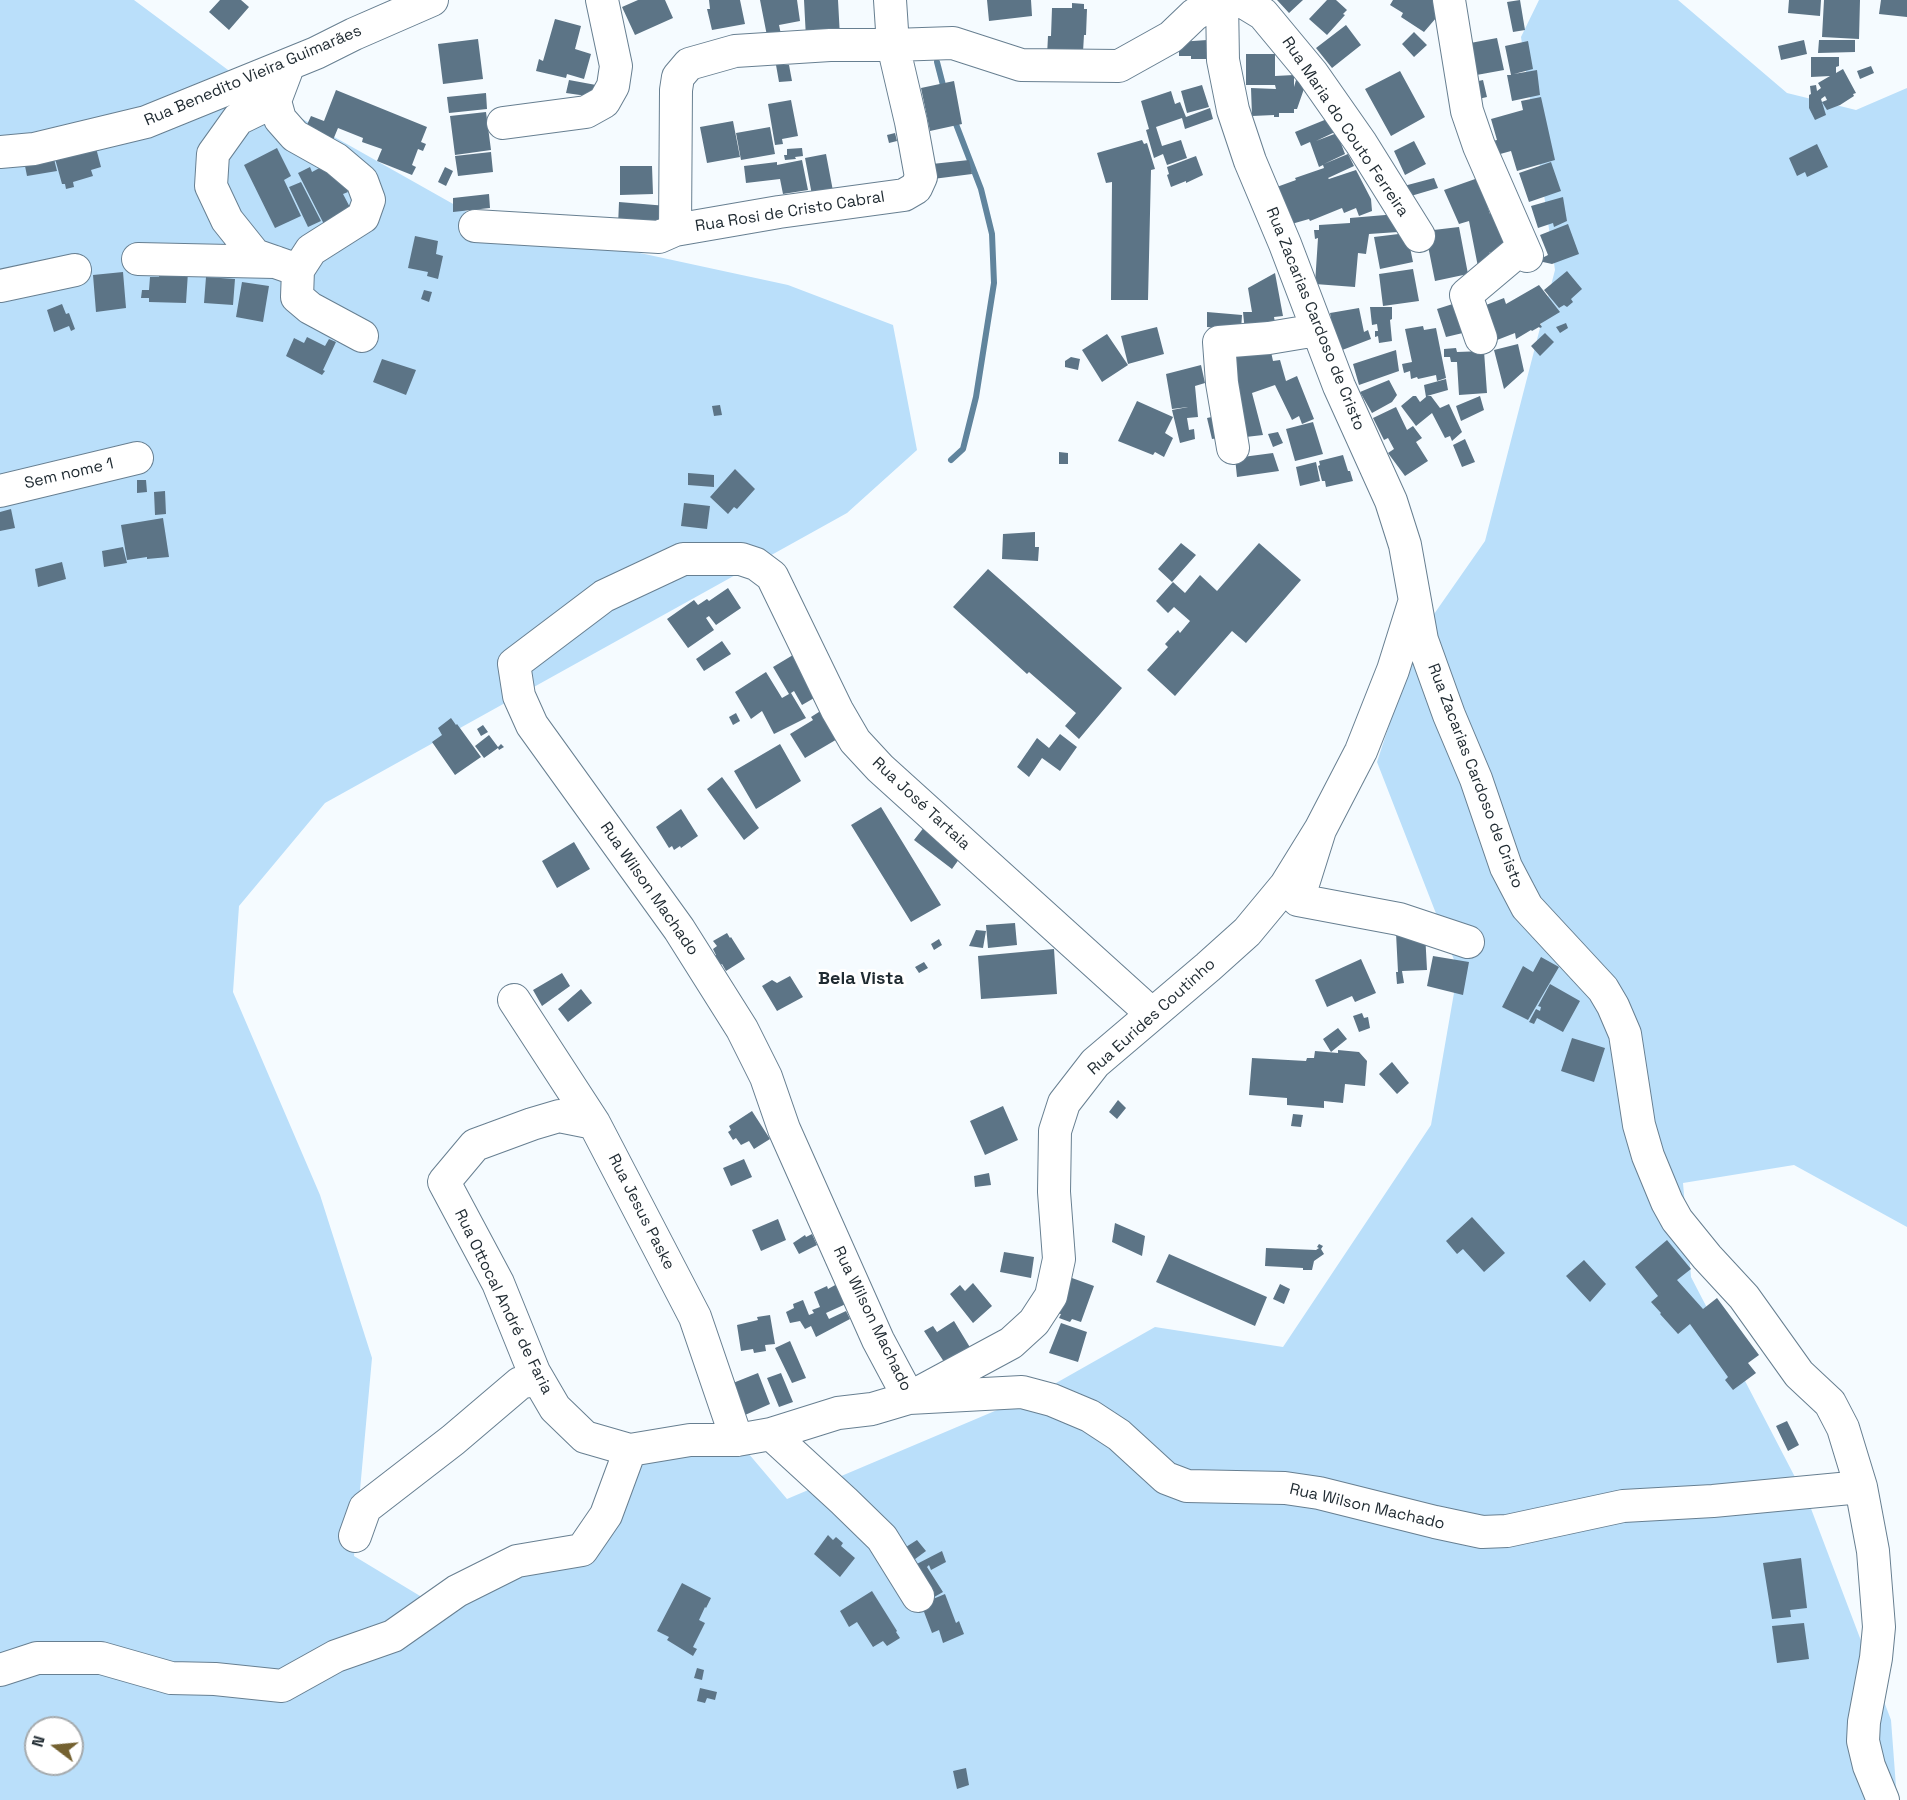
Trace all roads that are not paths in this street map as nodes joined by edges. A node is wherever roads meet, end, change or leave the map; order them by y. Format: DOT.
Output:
graph roads {
  1 [pos="432,0"];
  2 [pos="602,0"];
  3 [pos="890,0"];
  4 [pos="1216,0"];
  5 [pos="1222,0"];
  6 [pos="1240,0"];
  7 [pos="1449,0"];
  8 [pos="893,45"];
  9 [pos="290,64"];
  10 [pos="275,101"];
  11 [pos="503,123"];
  12 [pos="0,152"];
  13 [pos="475,226"];
  14 [pos="675,230"];
  15 [pos="1419,236"];
  16 [pos="138,259"];
  17 [pos="287,266"];
  18 [pos="75,270"];
  19 [pos="0,286"];
  20 [pos="1317,330"];
  21 [pos="362,336"];
  22 [pos="1481,338"];
  23 [pos="1233,448"];
  24 [pos="137,458"];
  25 [pos="0,490"];
  26 [pos="1415,602"];
  27 [pos="514,664"];
  28 [pos="1320,830"];
  29 [pos="1468,942"];
  30 [pos="514,1000"];
  31 [pos="1152,1014"];
  32 [pos="594,1123"];
  33 [pos="538,1379"];
  34 [pos="909,1398"];
  35 [pos="771,1434"];
  36 [pos="737,1440"];
  37 [pos="630,1450"];
  38 [pos="1861,1487"];
  39 [pos="355,1536"];
  40 [pos="918,1596"];
  41 [pos="0,1670"];
  42 [pos="1883,1800"];
  1 -- 9 [label="street, Rua Benedito Vieira Guimarães"];
  2 -- 11 [label="street"];
  3 -- 8 [label="street, Rua Rosi de Cristo Cabral"];
  4 -- 8 [label="street"];
  5 -- 20 [label="street, Rua Zacarias Cardoso de Cristo"];
  6 -- 15 [label="street, Rua Maria do Couto Ferreira"];
  7 -- 22 [label="street"];
  8 -- 14 [label="street, Rua Rosi de Cristo Cabral"];
  8 -- 14 [label="street, Rua Rosi de Cristo Cabral"];
  9 -- 10 [label="street"];
  9 -- 12 [label="street, Rua Benedito Vieira Guimarães"];
  10 -- 17 [label="street"];
  10 -- 17 [label="street"];
  13 -- 14 [label="street"];
  16 -- 17 [label="street"];
  17 -- 21 [label="street"];
  18 -- 19 [label="street"];
  20 -- 23 [label="street"];
  20 -- 26 [label="street, Rua Zacarias Cardoso de Cristo"];
  24 -- 25 [label="street, Sem nome 1"];
  26 -- 28 [label="street"];
  26 -- 38 [label="street, Rua Zacarias Cardoso de Cristo"];
  27 -- 31 [label="street, Rua José Tartaia"];
  27 -- 34 [label="street, Rua Wilson Machado"];
  28 -- 29 [label="street"];
  28 -- 31 [label="street, Rua Eurides Coutinho"];
  30 -- 32 [label="street, Rua Jesus Paske"];
  31 -- 34 [label="street, Rua Eurides Coutinho"];
  32 -- 33 [label="street, Rua Ottocal André de Faria"];
  32 -- 36 [label="street, Rua Jesus Paske"];
  33 -- 37 [label="street, Rua Ottocal André de Faria"];
  33 -- 39 [label="street"];
  34 -- 35 [label="street, Rua Eurides Coutinho"];
  34 -- 38 [label="street, Rua Wilson Machado"];
  35 -- 36 [label="street, Rua Eurides Coutinho"];
  35 -- 40 [label="street"];
  36 -- 37 [label="street, Rua Eurides Coutinho"];
  37 -- 41 [label="street"];
  38 -- 42 [label="street, Rua Zacarias Cardoso de Cristo"];
}
